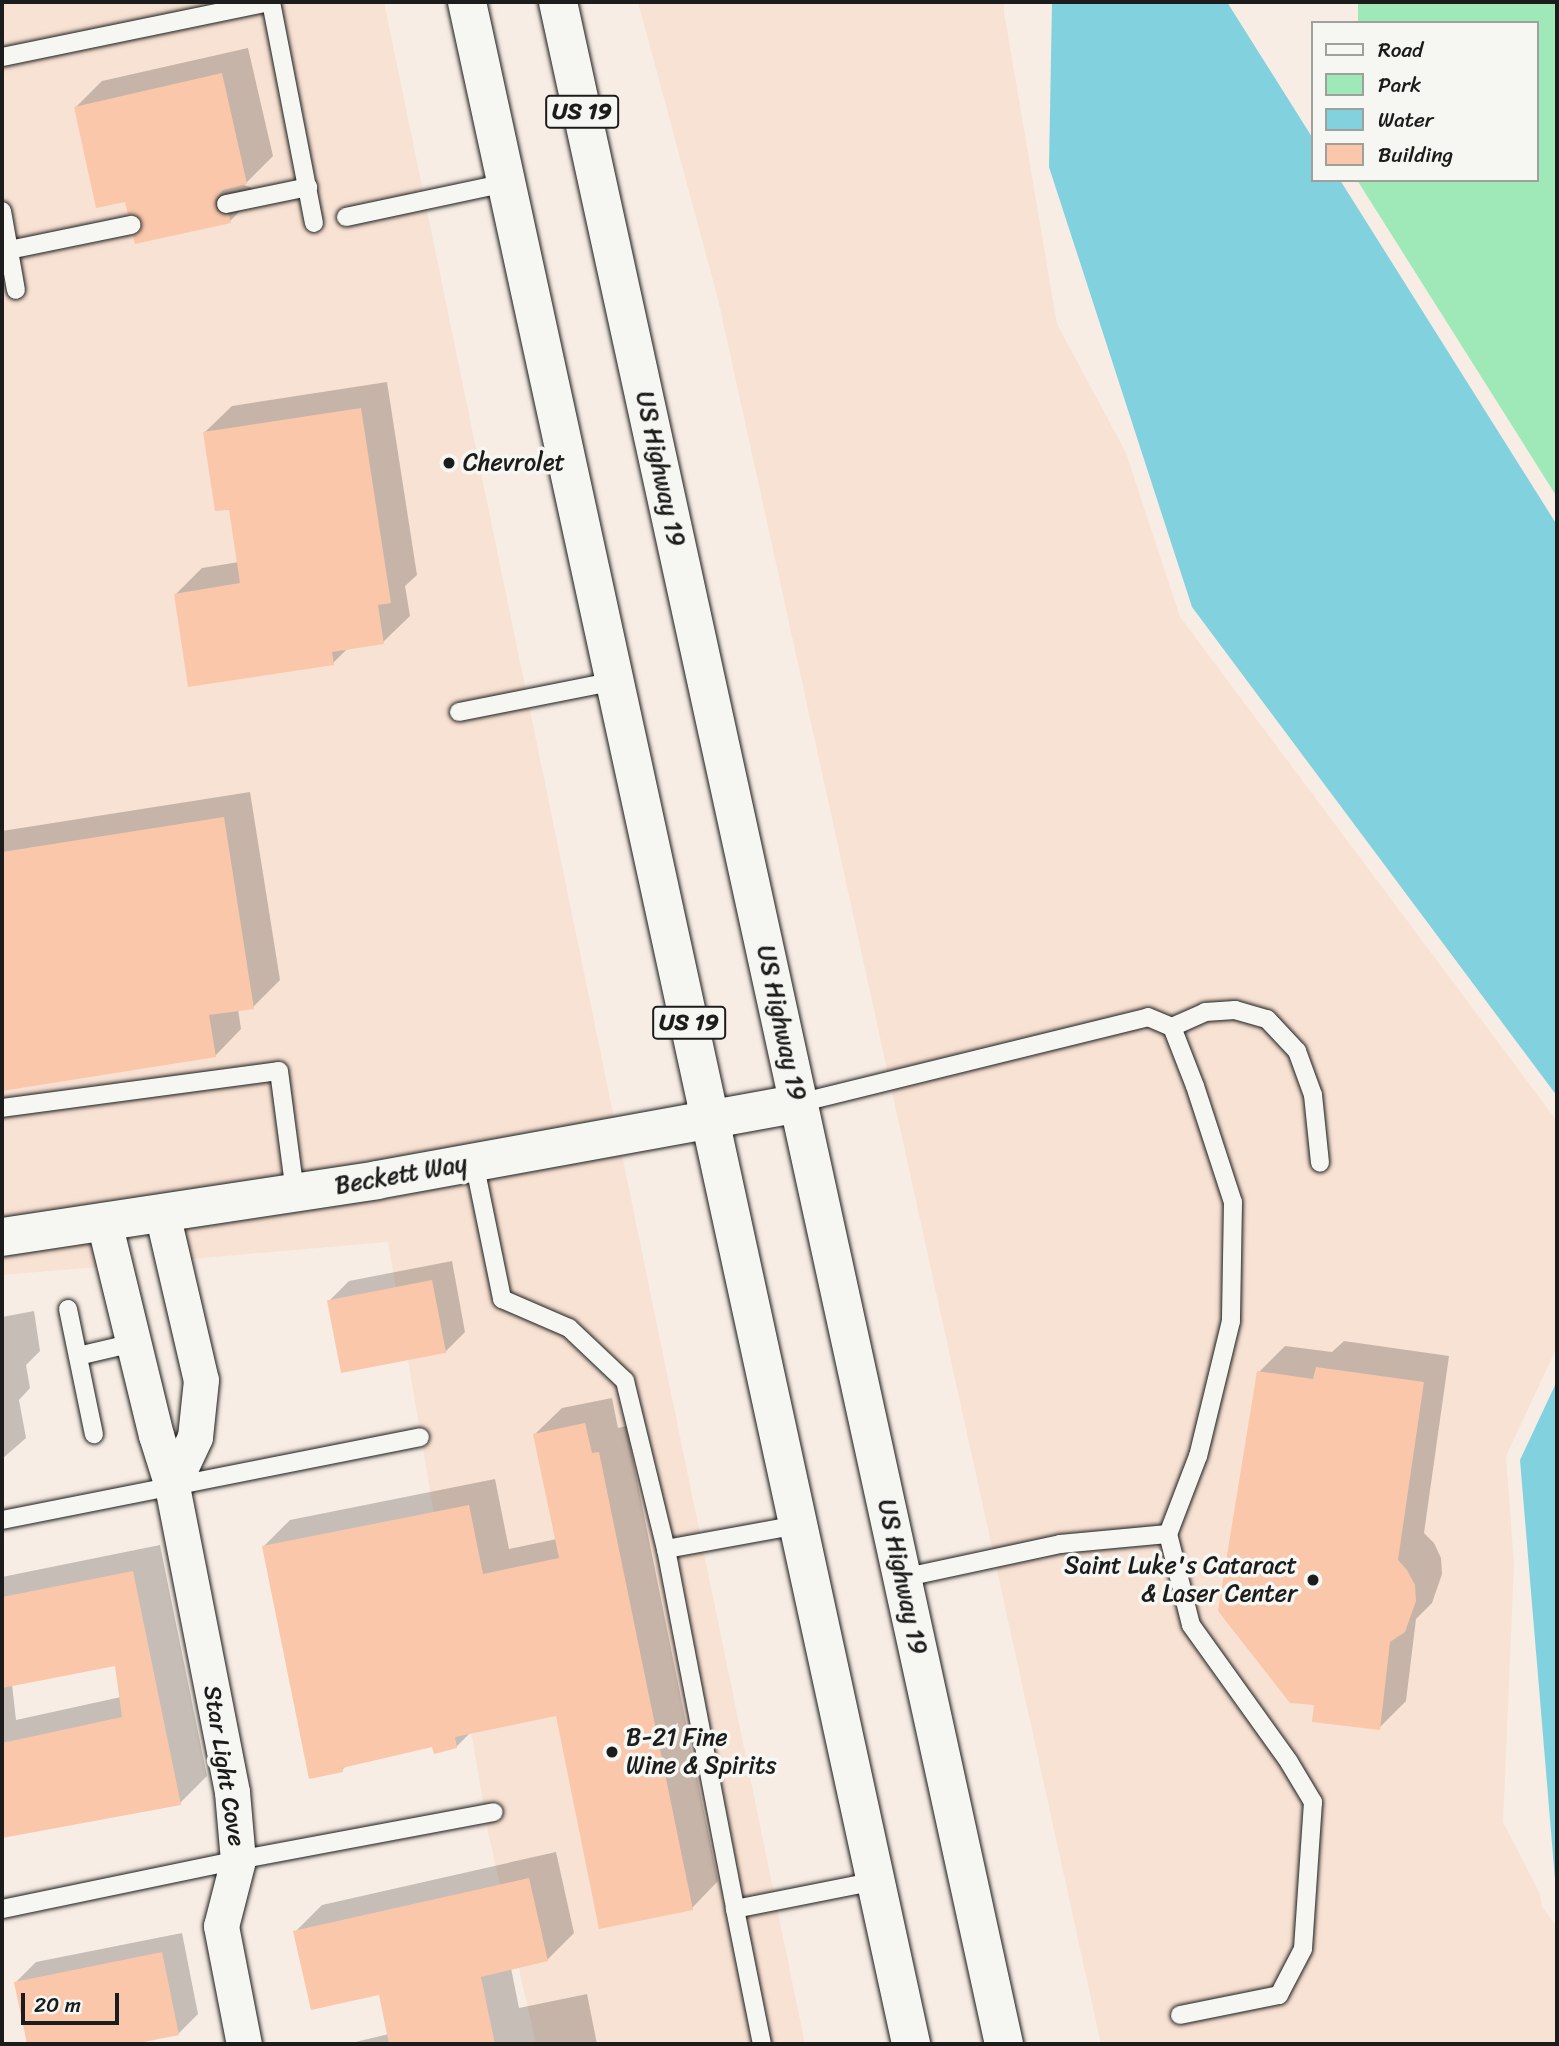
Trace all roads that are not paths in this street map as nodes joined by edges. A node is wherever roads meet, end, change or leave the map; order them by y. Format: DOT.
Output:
graph roads {
  1 [pos="270,2"];
  2 [pos="467,2"];
  3 [pos="558,2"];
  4 [pos="2,57"];
  5 [pos="506,183"];
  6 [pos="308,187"];
  7 [pos="226,204"];
  8 [pos="2,211"];
  9 [pos="346,217"];
  10 [pos="314,223"];
  11 [pos="131,225"];
  12 [pos="9,250"];
  13 [pos="16,290"];
  14 [pos="615,681"];
  15 [pos="459,712"];
  16 [pos="1172,1027"];
  17 [pos="799,1103"];
  18 [pos="2,1108"];
  19 [pos="710,1119"];
  20 [pos="474,1162"];
  21 [pos="1321,1163"];
  22 [pos="295,1193"];
  23 [pos="162,1213"];
  24 [pos="104,1222"];
  25 [pos="2,1237"];
  26 [pos="68,1309"];
  27 [pos="134,1343"];
  28 [pos="78,1356"];
  29 [pos="94,1434"];
  30 [pos="420,1437"];
  31 [pos="172,1486"];
  32 [pos="2,1520"];
  33 [pos="798,1525"];
  34 [pos="1168,1534"];
  35 [pos="666,1549"];
  36 [pos="902,1578"];
  37 [pos="494,1812"];
  38 [pos="238,1860"];
  39 [pos="876,1881"];
  40 [pos="2,1909"];
  41 [pos="735,1909"];
  42 [pos="1180,2015"];
  43 [pos="244,2044"];
  44 [pos="762,2044"];
  45 [pos="911,2044"];
  46 [pos="1004,2044"];
  1 -- 4 [label="lane"];
  1 -- 6 [label="lane"];
  2 -- 5 [label="main road, US 19"];
  3 -- 17 [label="main road, US Highway 19 / US 19"];
  5 -- 9 [label="lane"];
  5 -- 14 [label="main road, US 19"];
  6 -- 7 [label="lane"];
  6 -- 10 [label="lane"];
  8 -- 12 [label="lane"];
  11 -- 12 [label="lane"];
  12 -- 13 [label="lane"];
  14 -- 15 [label="lane"];
  14 -- 19 [label="main road, US 19"];
  16 -- 17 [label="lane"];
  16 -- 21 [label="lane"];
  16 -- 34 [label="lane"];
  17 -- 19 [label="main road, Beckett Way"];
  17 -- 36 [label="main road, US Highway 19 / US 19"];
  18 -- 22 [label="lane"];
  19 -- 20 [label="main road, Beckett Way"];
  19 -- 33 [label="main road, US 19"];
  20 -- 22 [label="main road, Beckett Way"];
  20 -- 35 [label="lane"];
  22 -- 23 [label="main road, Beckett Way"];
  23 -- 24 [label="main road, Beckett Way"];
  23 -- 31 [label="street"];
  24 -- 25 [label="main road, Beckett Way"];
  24 -- 27 [label="street, Star Light Cove"];
  26 -- 28 [label="lane"];
  27 -- 28 [label="lane"];
  27 -- 31 [label="street, Star Light Cove"];
  28 -- 29 [label="lane"];
  30 -- 31 [label="lane"];
  31 -- 32 [label="lane"];
  31 -- 38 [label="street, Star Light Cove"];
  33 -- 35 [label="lane"];
  33 -- 39 [label="main road, US 19"];
  34 -- 36 [label="lane"];
  34 -- 42 [label="lane"];
  35 -- 41 [label="lane"];
  36 -- 46 [label="main road, US Highway 19 / US 19"];
  37 -- 38 [label="lane"];
  38 -- 40 [label="lane"];
  38 -- 43 [label="street, Star Light Cove"];
  39 -- 41 [label="lane"];
  39 -- 45 [label="main road, US 19"];
  41 -- 44 [label="lane"];
}
